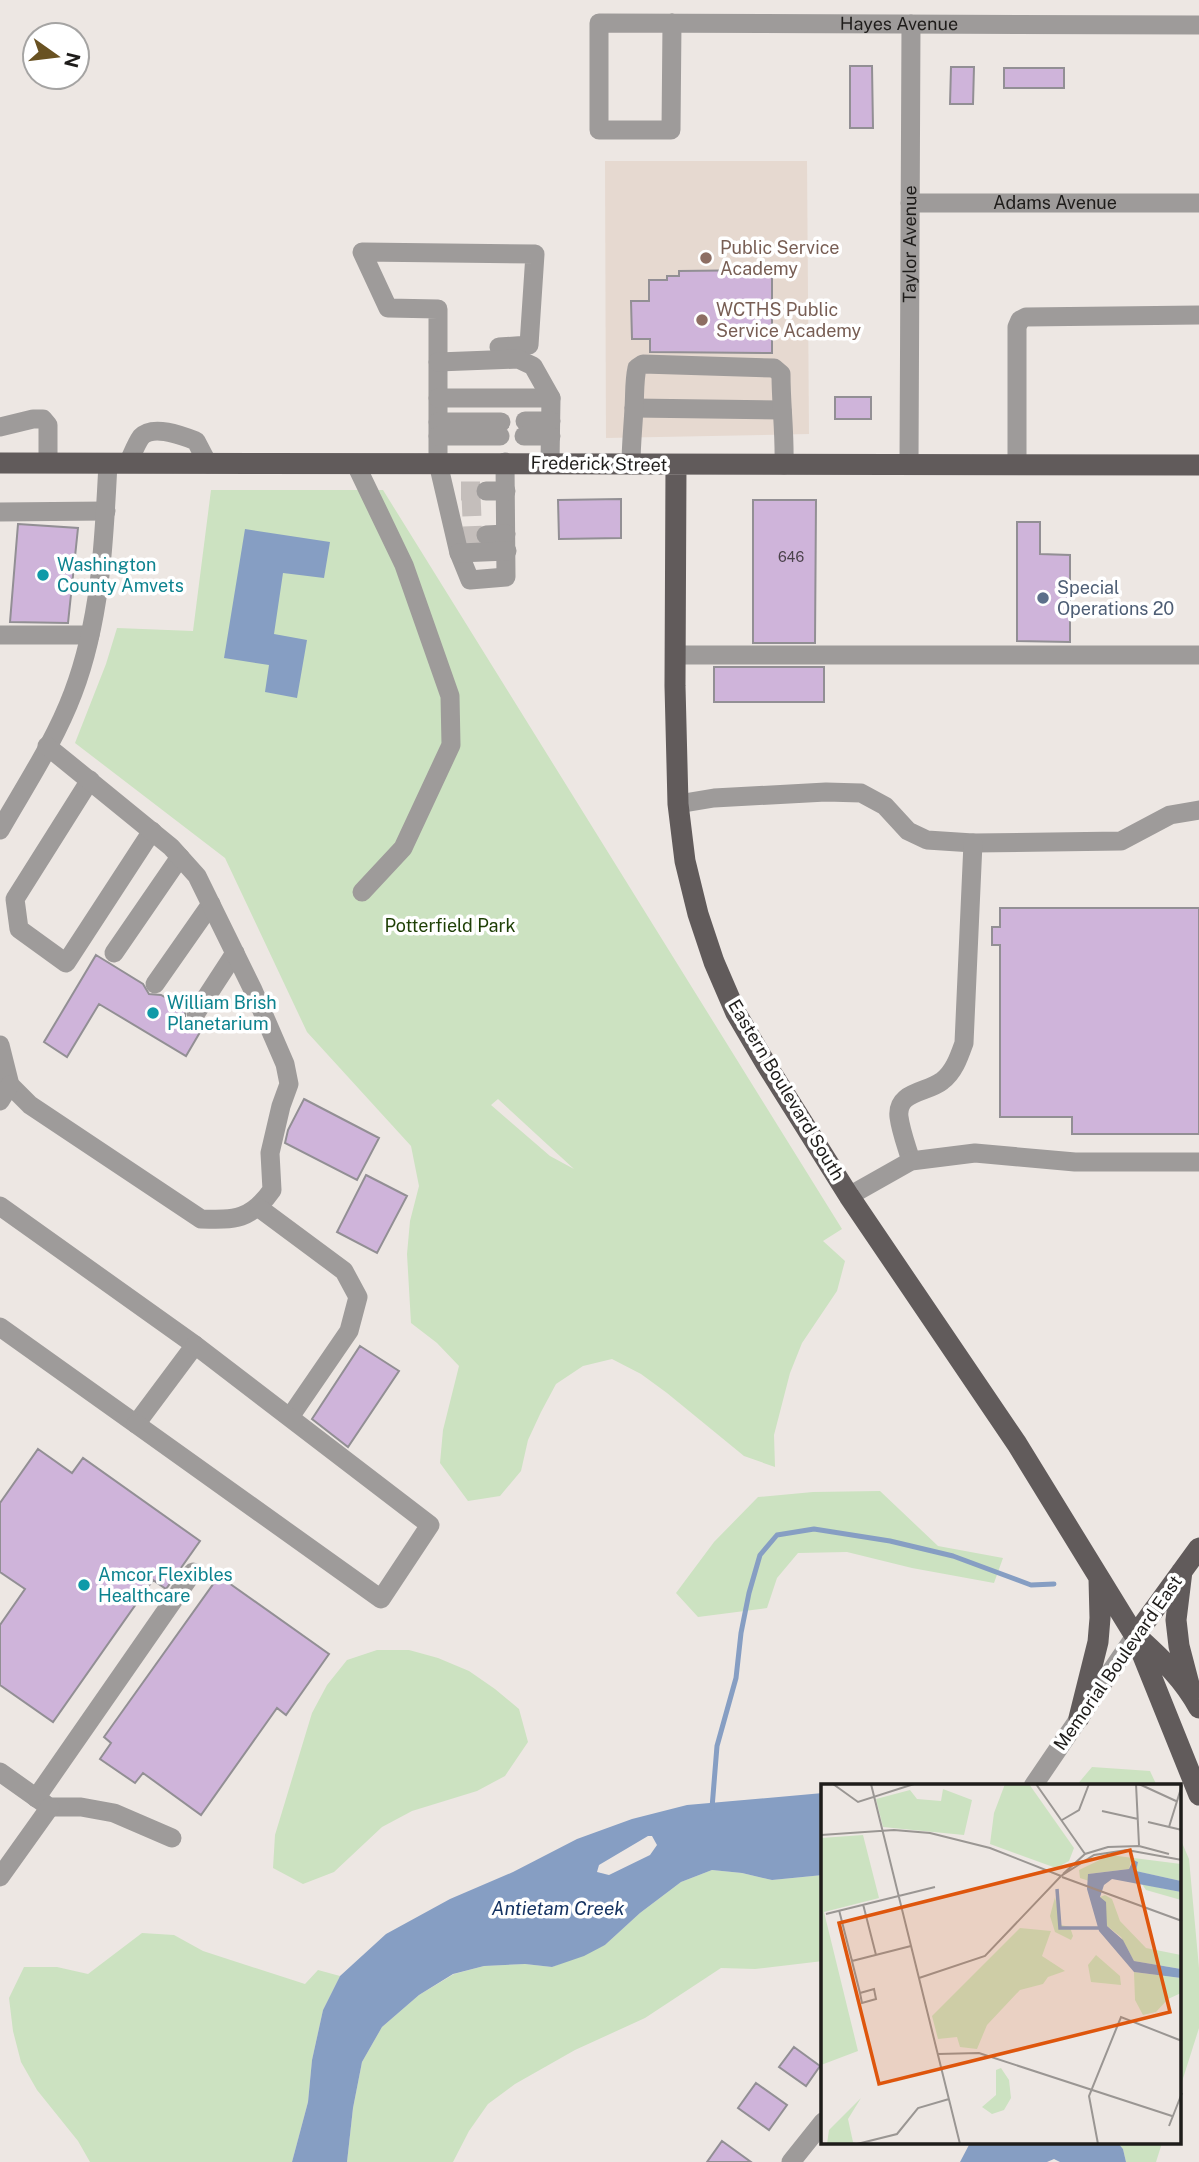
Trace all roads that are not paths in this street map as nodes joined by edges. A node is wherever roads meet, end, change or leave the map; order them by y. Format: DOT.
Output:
graph roads {
  1 [pos="671,23"];
  2 [pos="911,24"];
  3 [pos="1199,24"];
  4 [pos="910,202"];
  5 [pos="1199,203"];
  6 [pos="1199,315"];
  7 [pos="499,346"];
  8 [pos="438,362"];
  9 [pos="438,398"];
  10 [pos="551,398"];
  11 [pos="634,408"];
  12 [pos="782,410"];
  13 [pos="0,427"];
  14 [pos="524,428"];
  15 [pos="551,428"];
  16 [pos="438,429"];
  17 [pos="0,463"];
  18 [pos="48,463"];
  19 [pos="118,463"];
  20 [pos="438,463"];
  21 [pos="496,463"];
  22 [pos="550,463"];
  23 [pos="208,464"];
  24 [pos="909,464"];
  25 [pos="1017,464"];
  26 [pos="356,465"];
  27 [pos="631,465"];
  28 [pos="676,465"];
  29 [pos="784,465"];
  30 [pos="1199,465"];
  31 [pos="486,499"];
  32 [pos="506,499"];
  33 [pos="106,511"];
  34 [pos="0,512"];
  35 [pos="486,535"];
  36 [pos="459,542"];
  37 [pos="507,543"];
  38 [pos="0,635"];
  39 [pos="90,635"];
  40 [pos="675,655"];
  41 [pos="1199,655"];
  42 [pos="47,746"];
  43 [pos="90,780"];
  44 [pos="8,802"];
  45 [pos="678,804"];
  46 [pos="1199,810"];
  47 [pos="0,830"];
  48 [pos="152,831"];
  49 [pos="973,843"];
  50 [pos="180,857"];
  51 [pos="362,892"];
  52 [pos="211,904"];
  53 [pos="114,953"];
  54 [pos="235,953"];
  55 [pos="155,984"];
  56 [pos="196,1013"];
  57 [pos="0,1045"];
  58 [pos="5,1093"];
  59 [pos="911,1161"];
  60 [pos="1199,1162"];
  61 [pos="849,1196"];
  62 [pos="0,1206"];
  63 [pos="259,1208"];
  64 [pos="0,1327"];
  65 [pos="195,1345"];
  66 [pos="290,1417"];
  67 [pos="136,1424"];
  68 [pos="1199,1548"];
  69 [pos="1182,1571"];
  70 [pos="193,1572"];
  71 [pos="1100,1577"];
  72 [pos="1135,1636"];
  73 [pos="1195,1700"];
  74 [pos="1079,1718"];
  75 [pos="0,1772"];
  76 [pos="1035,1782"];
  77 [pos="1199,1795"];
  78 [pos="43,1803"];
  79 [pos="172,1838"];
  80 [pos="0,1877"];
  81 [pos="821,2124"];
  82 [pos="791,2162"];
  1 -- 1 [label="street, Hayes Avenue"];
  1 -- 2 [label="street, Hayes Avenue"];
  2 -- 3 [label="street, Hayes Avenue"];
  2 -- 4 [label="street, Taylor Avenue"];
  4 -- 5 [label="street, Adams Avenue"];
  4 -- 24 [label="street, Taylor Avenue"];
  6 -- 25 [label="street"];
  7 -- 8 [label="street"];
  8 -- 9 [label="street"];
  8 -- 10 [label="street"];
  9 -- 10 [label="street"];
  9 -- 16 [label="street"];
  10 -- 15 [label="street"];
  11 -- 12 [label="street"];
  11 -- 12 [label="street"];
  11 -- 27 [label="street"];
  12 -- 29 [label="street"];
  13 -- 18 [label="street"];
  14 -- 15 [label="street"];
  15 -- 22 [label="street"];
  16 -- 20 [label="street"];
  16 -- 21 [label="street"];
  17 -- 18 [label="main road, Frederick Street"];
  18 -- 19 [label="main road, Frederick Street"];
  19 -- 23 [label="main road, Frederick Street"];
  19 -- 23 [label="street"];
  19 -- 33 [label="street"];
  20 -- 21 [label="main road, Frederick Street"];
  20 -- 26 [label="main road, Frederick Street"];
  20 -- 36 [label="street"];
  21 -- 22 [label="main road, Frederick Street"];
  21 -- 32 [label="street"];
  22 -- 27 [label="main road, Frederick Street"];
  23 -- 26 [label="main road, Frederick Street"];
  24 -- 25 [label="main road, Frederick Street"];
  24 -- 29 [label="main road, Frederick Street"];
  25 -- 30 [label="main road, Frederick Street"];
  26 -- 51 [label="street"];
  27 -- 28 [label="main road, Frederick Street"];
  28 -- 29 [label="main road, Frederick Street"];
  28 -- 40 [label="main road, Eastern Boulevard South"];
  31 -- 32 [label="street"];
  32 -- 37 [label="street"];
  33 -- 34 [label="street"];
  33 -- 39 [label="street"];
  35 -- 37 [label="street"];
  36 -- 37 [label="street"];
  36 -- 37 [label="street"];
  38 -- 39 [label="street"];
  39 -- 42 [label="street"];
  40 -- 41 [label="street"];
  40 -- 45 [label="main road, Eastern Boulevard South"];
  42 -- 43 [label="street"];
  42 -- 44 [label="street"];
  43 -- 48 [label="street"];
  43 -- 48 [label="street"];
  44 -- 47 [label="street"];
  45 -- 49 [label="street"];
  45 -- 61 [label="main road, Eastern Boulevard South"];
  46 -- 49 [label="street"];
  48 -- 50 [label="street"];
  49 -- 59 [label="street"];
  50 -- 52 [label="street"];
  50 -- 53 [label="street"];
  52 -- 54 [label="street"];
  52 -- 55 [label="street"];
  54 -- 56 [label="street"];
  54 -- 63 [label="street"];
  57 -- 58 [label="street"];
  58 -- 63 [label="street"];
  59 -- 60 [label="street"];
  59 -- 61 [label="street"];
  61 -- 71 [label="main road, Eastern Boulevard South"];
  62 -- 65 [label="street"];
  63 -- 66 [label="street"];
  64 -- 67 [label="street"];
  65 -- 66 [label="street"];
  65 -- 67 [label="street"];
  66 -- 67 [label="street"];
  68 -- 69 [label="main road, Memorial Boulevard East"];
  69 -- 72 [label="main road, Memorial Boulevard East"];
  69 -- 73 [label="main road"];
  70 -- 78 [label="street"];
  71 -- 72 [label="main road, Eastern Boulevard South"];
  71 -- 74 [label="main road"];
  72 -- 73 [label="main road, Eastern Boulevard South"];
  72 -- 74 [label="street, Memorial Boulevard East"];
  72 -- 77 [label="main road, Eastern Boulevard South"];
  74 -- 76 [label="street, Memorial Boulevard East"];
  75 -- 78 [label="street"];
  78 -- 79 [label="street"];
  78 -- 80 [label="street"];
  81 -- 82 [label="street"];
}
